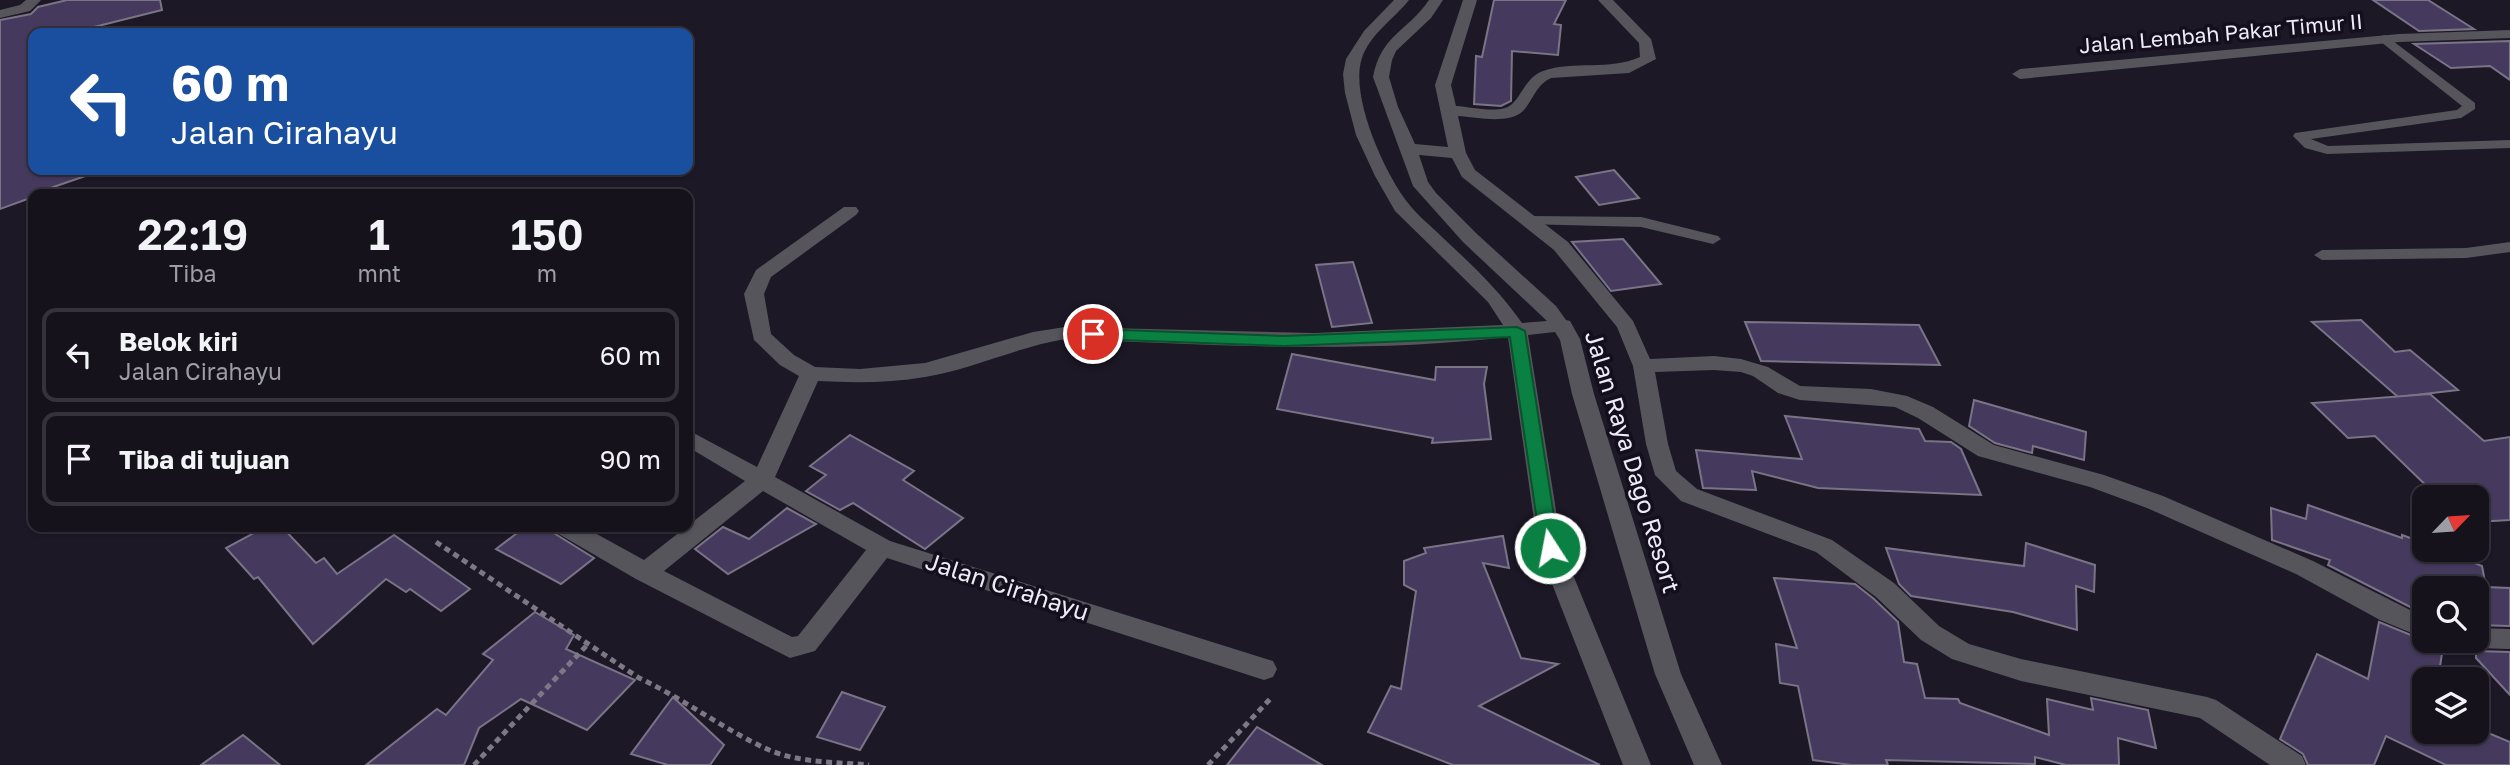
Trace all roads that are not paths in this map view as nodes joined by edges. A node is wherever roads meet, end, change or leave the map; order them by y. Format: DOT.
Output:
graph roads {
  1 [pos="34,0"];
  2 [pos="1402,0"];
  3 [pos="1436,0"];
  4 [pos="1470,0"];
  5 [pos="1605,0"];
  6 [pos="0,15"];
  7 [pos="2510,34"];
  8 [pos="2385,39"];
  9 [pos="2020,74"];
  10 [pos="1350,76"];
  11 [pos="1381,76"];
  12 [pos="1357,107"];
  13 [pos="1390,107"];
  14 [pos="1447,110"];
  15 [pos="2510,144"];
  16 [pos="1409,149"];
  17 [pos="1458,153"];
  18 [pos="850,211"];
  19 [pos="1529,221"];
  20 [pos="1713,239"];
  21 [pos="2510,247"];
  22 [pos="2322,255"];
  23 [pos="1563,326"];
  24 [pos="1517,331"];
  25 [pos="1643,366"];
  26 [pos="811,374"];
  27 [pos="693,440"];
  28 [pos="762,480"];
  29 [pos="574,532"];
  30 [pos="882,547"];
  31 [pos="645,572"];
  32 [pos="2412,623"];
  33 [pos="2489,638"];
  34 [pos="2510,639"];
  35 [pos="1264,669"];
  36 [pos="1637,765"];
  37 [pos="1708,765"];
  38 [pos="2292,765"];
  1 -- 6 [label="street"];
  2 -- 10 [label="street"];
  3 -- 11 [label="street"];
  4 -- 14 [label="street"];
  5 -- 14 [label="street"];
  7 -- 8 [label="street, Jalan Lembah Pakar Timur II"];
  8 -- 9 [label="street, Jalan Lembah Pakar Timur II"];
  8 -- 15 [label="lane"];
  10 -- 11 [label="street"];
  10 -- 12 [label="street"];
  11 -- 13 [label="street, Jalan Raya Dago Resort"];
  12 -- 13 [label="street"];
  12 -- 24 [label="street"];
  13 -- 16 [label="street, Jalan Raya Dago Resort"];
  14 -- 17 [label="street"];
  16 -- 17 [label="street"];
  16 -- 23 [label="street, Jalan Raya Dago Resort"];
  17 -- 19 [label="street"];
  18 -- 26 [label="street"];
  19 -- 20 [label="lane"];
  19 -- 25 [label="street"];
  21 -- 22 [label="lane"];
  23 -- 24 [label="street"];
  23 -- 37 [label="street, Jalan Raya Dago Resort"];
  24 -- 26 [label="street"];
  24 -- 36 [label="street"];
  25 -- 32 [label="street"];
  25 -- 38 [label="street"];
  26 -- 28 [label="street"];
  27 -- 28 [label="street, Jalan Cirahayu"];
  28 -- 30 [label="street, Jalan Cirahayu"];
  28 -- 31 [label="street"];
  29 -- 31 [label="street"];
  30 -- 31 [label="street"];
  30 -- 35 [label="street, Jalan Cirahayu"];
  33 -- 34 [label="street"];
}
